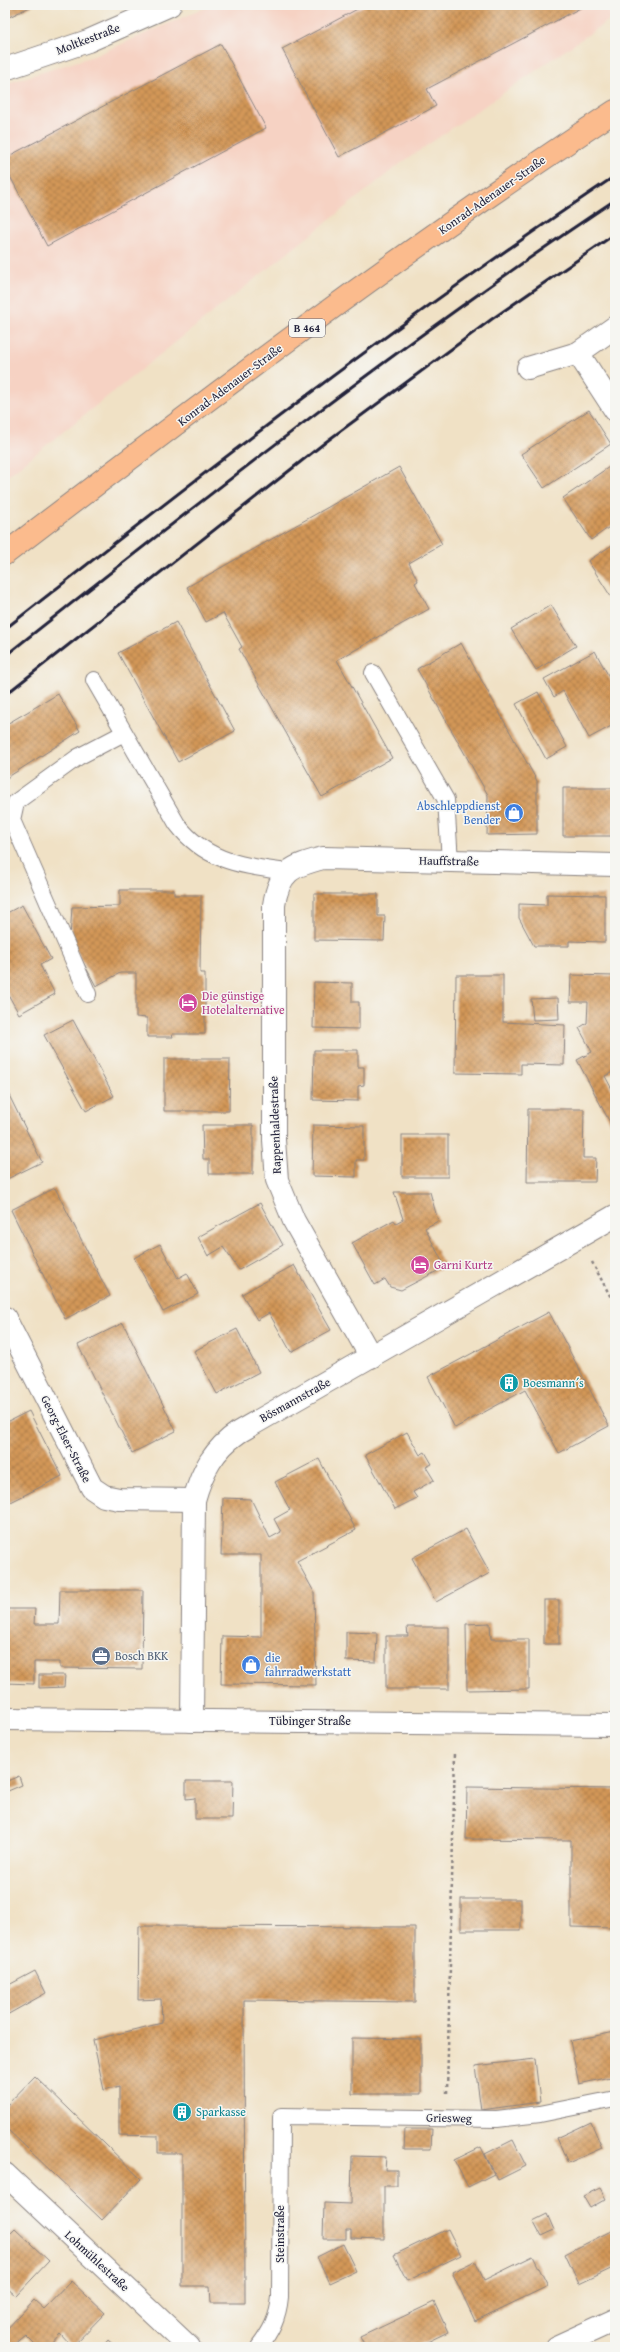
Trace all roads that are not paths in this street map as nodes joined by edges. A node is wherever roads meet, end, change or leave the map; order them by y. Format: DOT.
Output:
graph roads {
  1 [pos="170,5"];
  2 [pos="5,69"];
  3 [pos="615,111"];
  4 [pos="615,327"];
  5 [pos="578,354"];
  6 [pos="528,368"];
  7 [pos="615,410"];
  8 [pos="5,554"];
  9 [pos="372,673"];
  10 [pos="94,680"];
  11 [pos="124,733"];
  12 [pos="450,861"];
  13 [pos="615,865"];
  14 [pos="286,872"];
  15 [pos="88,994"];
  16 [pos="615,1216"];
  17 [pos="5,1318"];
  18 [pos="371,1357"];
  19 [pos="194,1500"];
  20 [pos="5,1719"];
  21 [pos="192,1721"];
  22 [pos="615,1725"];
  23 [pos="615,2099"];
  24 [pos="281,2116"];
  25 [pos="5,2174"];
  26 [pos="615,2320"];
  27 [pos="189,2347"];
  28 [pos="259,2347"];
  29 [pos="556,2347"];
  1 -- 2 [label="street, Moltkestraße"];
  3 -- 8 [label="main road, Konrad-Adenauer-Straße / B 464"];
  4 -- 5 [label="street"];
  5 -- 6 [label="street"];
  5 -- 7 [label="street"];
  9 -- 12 [label="lane"];
  10 -- 11 [label="lane"];
  11 -- 14 [label="lane"];
  11 -- 15 [label="lane"];
  12 -- 13 [label="street, Hauffstraße"];
  12 -- 14 [label="street, Hauffstraße"];
  14 -- 18 [label="street, Rappenhaldestraße"];
  16 -- 18 [label="street, Bösmannstraße"];
  17 -- 19 [label="street, Georg-Elser-Straße"];
  18 -- 19 [label="street, Bösmannstraße"];
  19 -- 21 [label="street, Bösmannstraße"];
  20 -- 21 [label="street, Tübinger Straße"];
  21 -- 22 [label="street, Tübinger Straße"];
  23 -- 24 [label="lane, Griesweg"];
  24 -- 28 [label="lane, Steinstraße"];
  25 -- 27 [label="street, Lohmühlestraße"];
  26 -- 29 [label="street"];
}
